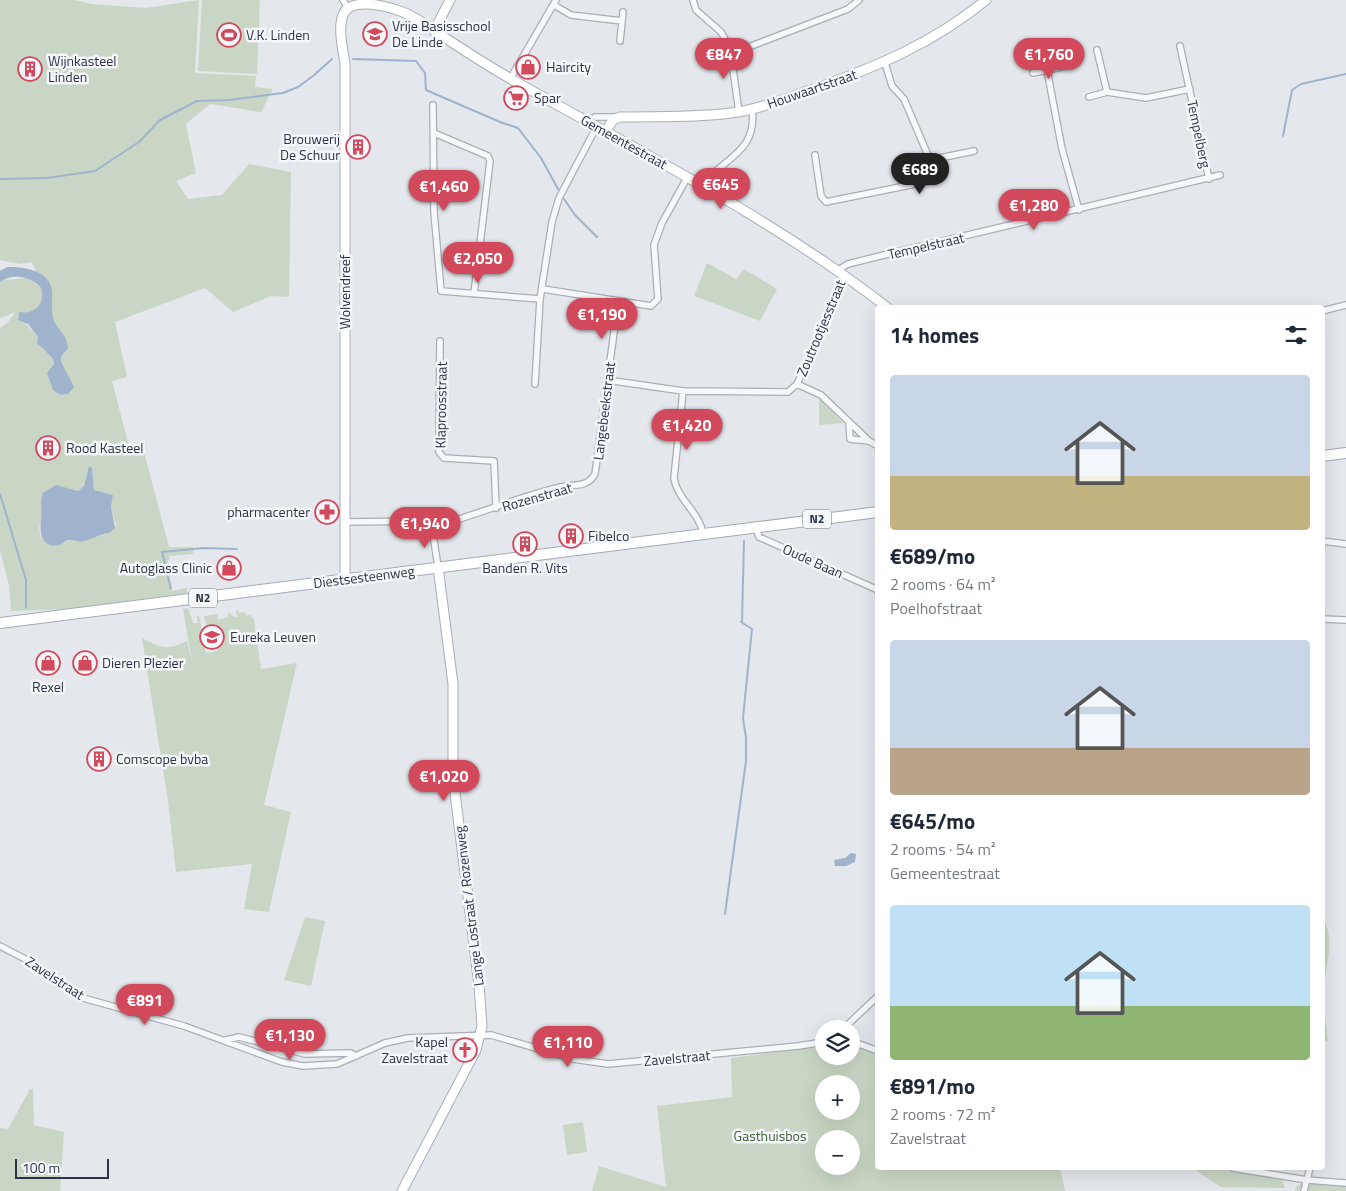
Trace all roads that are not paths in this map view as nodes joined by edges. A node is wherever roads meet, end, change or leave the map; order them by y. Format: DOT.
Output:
graph roads {
  1 [pos="450,0"];
  2 [pos="693,0"];
  3 [pos="859,0"];
  4 [pos="986,0"];
  5 [pos="555,3"];
  6 [pos="345,4"];
  7 [pos="623,12"];
  8 [pos="622,21"];
  9 [pos="434,31"];
  10 [pos="620,41"];
  11 [pos="1180,46"];
  12 [pos="1097,50"];
  13 [pos="733,53"];
  14 [pos="885,62"];
  15 [pos="1061,67"];
  16 [pos="1047,70"];
  17 [pos="1033,73"];
  18 [pos="510,79"];
  19 [pos="1190,89"];
  20 [pos="1107,92"];
  21 [pos="1089,97"];
  22 [pos="433,105"];
  23 [pos="752,109"];
  24 [pos="739,112"];
  25 [pos="620,118"];
  26 [pos="596,122"];
  27 [pos="606,132"];
  28 [pos="434,133"];
  29 [pos="974,151"];
  30 [pos="815,154"];
  31 [pos="930,160"];
  32 [pos="688,176"];
  33 [pos="1220,176"];
  34 [pos="1209,178"];
  35 [pos="703,185"];
  36 [pos="1079,210"];
  37 [pos="841,272"];
  38 [pos="543,290"];
  39 [pos="474,294"];
  40 [pos="540,299"];
  41 [pos="618,302"];
  42 [pos="884,305"];
  43 [pos="1346,305"];
  44 [pos="1325,310"];
  45 [pos="440,340"];
  46 [pos="607,380"];
  47 [pos="535,384"];
  48 [pos="797,384"];
  49 [pos="683,391"];
  50 [pos="849,423"];
  51 [pos="869,441"];
  52 [pos="875,444"];
  53 [pos="1346,453"];
  54 [pos="1325,456"];
  55 [pos="585,485"];
  56 [pos="496,508"];
  57 [pos="875,512"];
  58 [pos="344,522"];
  59 [pos="432,527"];
  60 [pos="756,527"];
  61 [pos="703,534"];
  62 [pos="1325,541"];
  63 [pos="1346,544"];
  64 [pos="438,567"];
  65 [pos="345,579"];
  66 [pos="875,589"];
  67 [pos="1325,619"];
  68 [pos="1346,620"];
  69 [pos="0,624"];
  70 [pos="0,946"];
  71 [pos="875,999"];
  72 [pos="853,1020"];
  73 [pos="480,1037"];
  74 [pos="226,1040"];
  75 [pos="815,1043"];
  76 [pos="860,1044"];
  77 [pos="875,1050"];
  78 [pos="356,1056"];
  79 [pos="1245,1170"];
  80 [pos="1310,1170"];
  81 [pos="1307,1180"];
  82 [pos="1346,1183"];
  83 [pos="402,1191"];
  84 [pos="1304,1191"];
  1 -- 9 [label="street"];
  2 -- 13 [label="street"];
  3 -- 13 [label="street"];
  4 -- 14 [label="street, Houwaartstraat"];
  5 -- 8 [label="street"];
  5 -- 18 [label="street"];
  6 -- 9 [label="street, Gemeentestraat"];
  6 -- 58 [label="street, Wolvendreef"];
  7 -- 8 [label="street"];
  8 -- 10 [label="street"];
  9 -- 18 [label="street, Gemeentestraat"];
  11 -- 19 [label="street, Tempelberg"];
  12 -- 20 [label="street"];
  13 -- 24 [label="street"];
  14 -- 23 [label="street, Houwaartstraat"];
  14 -- 31 [label="street"];
  15 -- 16 [label="street"];
  16 -- 17 [label="street"];
  16 -- 36 [label="street"];
  18 -- 26 [label="street, Gemeentestraat"];
  19 -- 20 [label="street, Tempelberg"];
  19 -- 34 [label="street, Tempelberg"];
  20 -- 21 [label="street, Tempelberg"];
  22 -- 28 [label="street"];
  23 -- 24 [label="street, Houwaartstraat"];
  23 -- 35 [label="street"];
  24 -- 25 [label="street, Houwaartstraat"];
  25 -- 26 [label="street, Houwaartstraat"];
  25 -- 27 [label="street"];
  26 -- 27 [label="street, Gemeentestraat"];
  26 -- 38 [label="street"];
  27 -- 32 [label="street, Gemeentestraat"];
  28 -- 39 [label="street"];
  28 -- 39 [label="street"];
  29 -- 31 [label="street"];
  30 -- 31 [label="street"];
  32 -- 35 [label="street, Gemeentestraat"];
  32 -- 41 [label="street"];
  33 -- 34 [label="street, Tempelstraat"];
  34 -- 36 [label="street, Tempelstraat"];
  35 -- 37 [label="street, Gemeentestraat"];
  36 -- 37 [label="street, Tempelstraat"];
  37 -- 42 [label="street, Gemeentestraat"];
  37 -- 48 [label="street, Zoutrootjesstraat"];
  38 -- 40 [label="street"];
  38 -- 41 [label="street"];
  39 -- 40 [label="street"];
  40 -- 47 [label="street"];
  41 -- 46 [label="street, Langebeekstraat"];
  43 -- 44 [label="street"];
  45 -- 56 [label="street, Klaproosstraat"];
  46 -- 49 [label="street, Zoutrootjesstraat"];
  46 -- 55 [label="street, Langebeekstraat"];
  48 -- 49 [label="street, Zoutrootjesstraat"];
  48 -- 50 [label="street"];
  49 -- 61 [label="street"];
  50 -- 51 [label="street"];
  50 -- 51 [label="street"];
  51 -- 52 [label="street"];
  53 -- 54 [label="main road"];
  55 -- 56 [label="street, Rozenstraat"];
  56 -- 59 [label="street, Rozenstraat"];
  57 -- 60 [label="main road, Diestsesteenweg / N2"];
  58 -- 59 [label="street"];
  58 -- 65 [label="street, Wolvendreef"];
  59 -- 64 [label="street"];
  60 -- 61 [label="main road, Diestsesteenweg / N2"];
  60 -- 66 [label="street, Oude Baan"];
  61 -- 64 [label="main road, Diestsesteenweg / N2"];
  62 -- 63 [label="street"];
  64 -- 65 [label="main road, Diestsesteenweg / N2"];
  64 -- 73 [label="street, Lange Lostraat / Rozenweg"];
  65 -- 69 [label="main road, Diestsesteenweg / N2"];
  67 -- 68 [label="street"];
  70 -- 74 [label="street, Zavelstraat"];
  71 -- 72 [label="street"];
  73 -- 75 [label="street, Zavelstraat"];
  73 -- 78 [label="street, Zavelstraat"];
  73 -- 83 [label="street"];
  74 -- 78 [label="street, Zavelstraat"];
  74 -- 78 [label="street, Zavelstraat"];
  76 -- 77 [label="street"];
  79 -- 81 [label="street"];
  80 -- 81 [label="street"];
  81 -- 82 [label="street"];
  81 -- 84 [label="street"];
}
